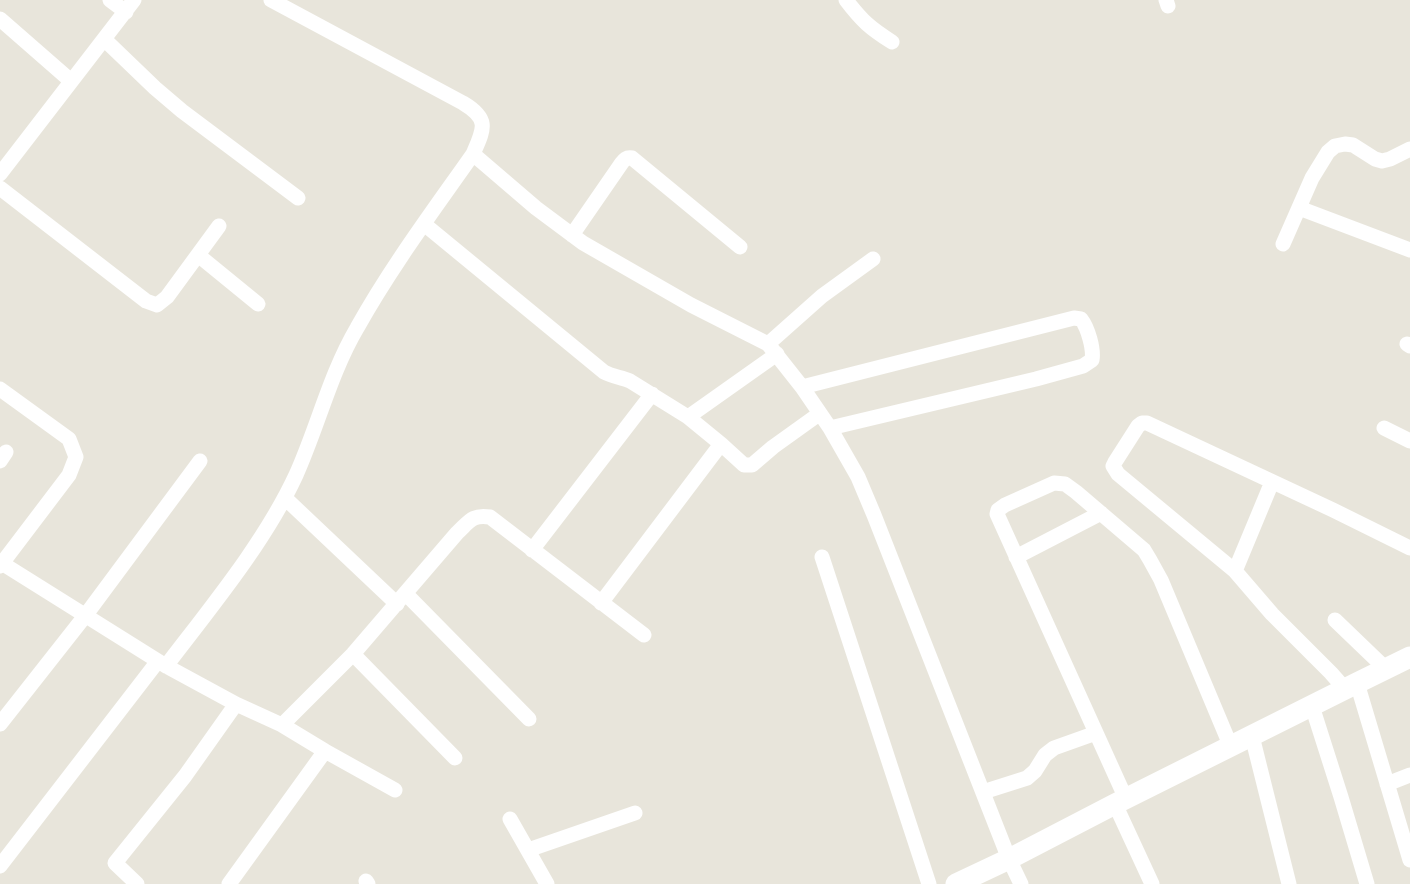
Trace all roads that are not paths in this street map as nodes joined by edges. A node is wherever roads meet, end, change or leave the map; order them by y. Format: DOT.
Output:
graph roads {
  1 [pos="110,0"];
  2 [pos="271,0"];
  3 [pos="846,0"];
  4 [pos="130,6"];
  5 [pos="0,19"];
  6 [pos="104,39"];
  7 [pos="892,42"];
  8 [pos="71,81"];
  9 [pos="1410,150"];
  10 [pos="473,154"];
  11 [pos="0,174"];
  12 [pos="0,188"];
  13 [pos="298,198"];
  14 [pos="1299,208"];
  15 [pos="424,224"];
  16 [pos="220,226"];
  17 [pos="572,235"];
  18 [pos="1283,244"];
  19 [pos="740,247"];
  20 [pos="1410,250"];
  21 [pos="198,255"];
  22 [pos="873,259"];
  23 [pos="258,304"];
  24 [pos="772,349"];
  25 [pos="802,387"];
  26 [pos="0,390"];
  27 [pos="652,394"];
  28 [pos="820,414"];
  29 [pos="688,417"];
  30 [pos="830,428"];
  31 [pos="1384,428"];
  32 [pos="1410,441"];
  33 [pos="721,444"];
  34 [pos="200,461"];
  35 [pos="1272,482"];
  36 [pos="284,498"];
  37 [pos="1101,513"];
  38 [pos="1410,548"];
  39 [pos="532,550"];
  40 [pos="822,557"];
  41 [pos="1016,557"];
  42 [pos="1,564"];
  43 [pos="1235,571"];
  44 [pos="402,599"];
  45 [pos="601,603"];
  46 [pos="86,616"];
  47 [pos="1335,620"];
  48 [pos="644,635"];
  49 [pos="354,654"];
  50 [pos="1403,658"];
  51 [pos="162,663"];
  52 [pos="1351,686"];
  53 [pos="236,704"];
  54 [pos="1312,706"];
  55 [pos="529,719"];
  56 [pos="0,724"];
  57 [pos="282,725"];
  58 [pos="1096,733"];
  59 [pos="1252,736"];
  60 [pos="1231,747"];
  61 [pos="325,751"];
  62 [pos="455,758"];
  63 [pos="1410,775"];
  64 [pos="1387,784"];
  65 [pos="395,790"];
  66 [pos="983,792"];
  67 [pos="1120,802"];
  68 [pos="635,813"];
  69 [pos="510,819"];
  70 [pos="528,850"];
  71 [pos="1009,859"];
  72 [pos="1410,860"];
  73 [pos="0,866"];
  74 [pos="137,884"];
  75 [pos="229,884"];
  76 [pos="547,884"];
  77 [pos="929,884"];
  78 [pos="956,884"];
  79 [pos="1021,884"];
  80 [pos="1152,884"];
  81 [pos="1289,884"];
  82 [pos="1366,884"];
  1 -- 4 [label="street"];
  2 -- 10 [label="street"];
  3 -- 7 [label="street"];
  4 -- 6 [label="street"];
  5 -- 8 [label="street"];
  6 -- 8 [label="street"];
  6 -- 13 [label="street"];
  8 -- 11 [label="street"];
  9 -- 14 [label="street"];
  10 -- 15 [label="street"];
  10 -- 17 [label="street"];
  12 -- 21 [label="street"];
  14 -- 18 [label="street"];
  14 -- 20 [label="street"];
  15 -- 27 [label="street"];
  15 -- 36 [label="street"];
  16 -- 21 [label="street"];
  17 -- 19 [label="street"];
  17 -- 24 [label="street"];
  21 -- 23 [label="street"];
  22 -- 24 [label="street"];
  24 -- 25 [label="street"];
  24 -- 29 [label="street"];
  25 -- 28 [label="street"];
  25 -- 30 [label="street"];
  26 -- 42 [label="street"];
  27 -- 29 [label="street"];
  27 -- 39 [label="street"];
  28 -- 30 [label="street"];
  28 -- 33 [label="street"];
  29 -- 33 [label="street"];
  30 -- 66 [label="street"];
  31 -- 32 [label="street"];
  33 -- 45 [label="street"];
  34 -- 46 [label="street"];
  35 -- 38 [label="street"];
  35 -- 43 [label="street"];
  35 -- 43 [label="street"];
  36 -- 44 [label="street"];
  36 -- 51 [label="street"];
  37 -- 41 [label="street"];
  37 -- 41 [label="street"];
  37 -- 60 [label="street"];
  39 -- 44 [label="street"];
  39 -- 45 [label="street"];
  40 -- 77 [label="street"];
  41 -- 58 [label="street"];
  42 -- 46 [label="street"];
  43 -- 52 [label="street"];
  44 -- 49 [label="street"];
  44 -- 55 [label="street"];
  45 -- 48 [label="street"];
  46 -- 51 [label="street"];
  46 -- 56 [label="street"];
  47 -- 50 [label="street"];
  49 -- 57 [label="street"];
  49 -- 62 [label="street"];
  50 -- 52 [label="street"];
  51 -- 53 [label="street"];
  51 -- 73 [label="street"];
  52 -- 54 [label="street"];
  52 -- 64 [label="street"];
  53 -- 57 [label="street"];
  53 -- 74 [label="street"];
  54 -- 59 [label="street"];
  54 -- 82 [label="street"];
  57 -- 61 [label="street"];
  58 -- 66 [label="street"];
  58 -- 67 [label="street"];
  59 -- 60 [label="street"];
  59 -- 81 [label="street"];
  60 -- 67 [label="street"];
  61 -- 65 [label="street"];
  61 -- 75 [label="street"];
  63 -- 64 [label="street"];
  64 -- 72 [label="street"];
  66 -- 71 [label="street"];
  67 -- 71 [label="street"];
  67 -- 80 [label="street"];
  68 -- 70 [label="street"];
  69 -- 70 [label="street"];
  70 -- 76 [label="street"];
  71 -- 78 [label="street"];
  71 -- 79 [label="street"];
}
